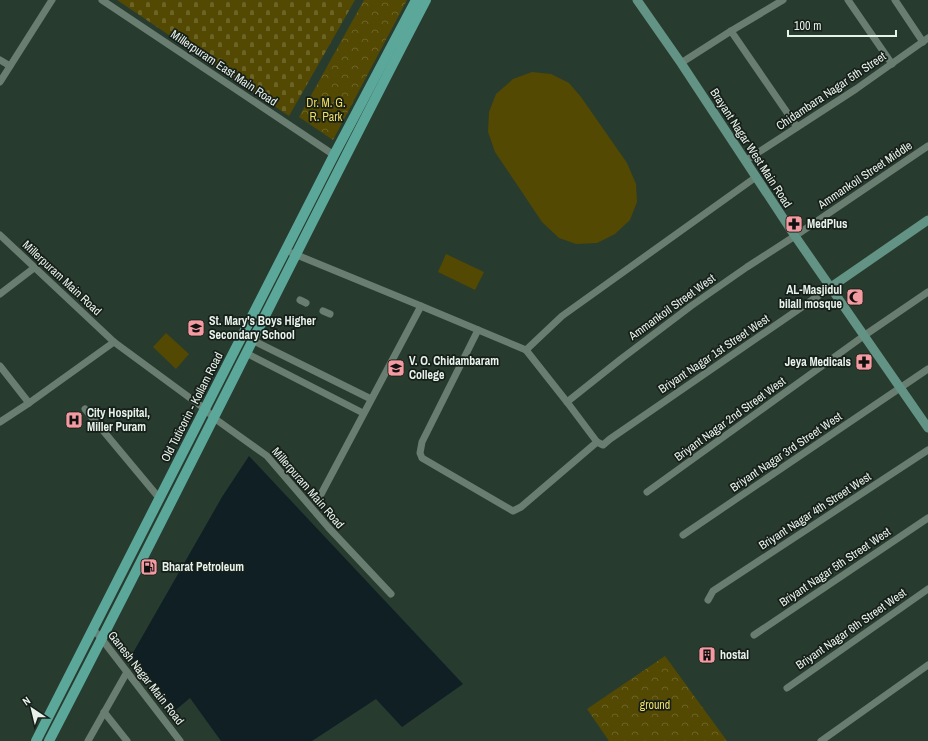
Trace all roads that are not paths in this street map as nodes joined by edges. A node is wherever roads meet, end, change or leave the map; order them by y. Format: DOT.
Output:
graph roads {
  1 [pos="52,0"];
  2 [pos="102,0"];
  3 [pos="416,0"];
  4 [pos="426,0"];
  5 [pos="783,0"];
  6 [pos="848,0"];
  7 [pos="895,0"];
  8 [pos="641,1"];
  9 [pos="731,31"];
  10 [pos="926,40"];
  11 [pos="0,60"];
  12 [pos="681,63"];
  13 [pos="892,64"];
  14 [pos="10,66"];
  15 [pos="0,82"];
  16 [pos="797,127"];
  17 [pos="928,146"];
  18 [pos="334,155"];
  19 [pos="745,161"];
  20 [pos="756,177"];
  21 [pos="928,220"];
  22 [pos="0,235"];
  23 [pos="795,236"];
  24 [pos="286,250"];
  25 [pos="296,254"];
  26 [pos="34,268"];
  27 [pos="831,288"];
  28 [pos="928,292"];
  29 [pos="0,294"];
  30 [pos="421,306"];
  31 [pos="478,330"];
  32 [pos="865,335"];
  33 [pos="252,340"];
  34 [pos="114,342"];
  35 [pos="526,350"];
  36 [pos="246,353"];
  37 [pos="0,366"];
  38 [pos="928,369"];
  39 [pos="901,388"];
  40 [pos="371,399"];
  41 [pos="567,402"];
  42 [pos="29,404"];
  43 [pos="85,409"];
  44 [pos="205,410"];
  45 [pos="363,413"];
  46 [pos="214,418"];
  47 [pos="0,422"];
  48 [pos="928,428"];
  49 [pos="597,442"];
  50 [pos="928,450"];
  51 [pos="647,492"];
  52 [pos="319,498"];
  53 [pos="160,499"];
  54 [pos="928,518"];
  55 [pos="682,535"];
  56 [pos="928,589"];
  57 [pos="391,594"];
  58 [pos="708,600"];
  59 [pos="93,629"];
  60 [pos="754,635"];
  61 [pos="102,638"];
  62 [pos="928,665"];
  63 [pos="127,672"];
  64 [pos="788,688"];
  65 [pos="104,712"];
  66 [pos="36,741"];
  67 [pos="49,741"];
  68 [pos="88,741"];
  69 [pos="127,741"];
  70 [pos="180,741"];
  71 [pos="821,741"];
  1 -- 14 [label="street"];
  2 -- 18 [label="street, Millerpuram East Main Road"];
  3 -- 18 [label="main road, Old Tuticorin - Kollam Road"];
  4 -- 25 [label="main road"];
  5 -- 9 [label="street"];
  6 -- 13 [label="street"];
  7 -- 10 [label="street"];
  8 -- 12 [label="street, Brayant Nagar West Main Road"];
  9 -- 12 [label="street"];
  9 -- 16 [label="street"];
  10 -- 13 [label="street, Chidambara Nagar 5th Street"];
  11 -- 14 [label="street"];
  12 -- 19 [label="street, Brayant Nagar West Main Road"];
  13 -- 16 [label="street, Chidambara Nagar 5th Street"];
  14 -- 15 [label="street"];
  16 -- 19 [label="street, Chidambara Nagar 5th Street"];
  17 -- 23 [label="street, Ammankoil Street Middle"];
  18 -- 24 [label="main road, Old Tuticorin - Kollam Road"];
  19 -- 20 [label="street, Brayant Nagar West Main Road"];
  20 -- 23 [label="street, Brayant Nagar West Main Road"];
  20 -- 35 [label="street"];
  21 -- 27 [label="street"];
  22 -- 26 [label="street, Millerpuram Main Road"];
  23 -- 27 [label="street, Brayant Nagar West Main Road"];
  23 -- 41 [label="street, Ammankoil Street West"];
  24 -- 25 [label="street"];
  24 -- 44 [label="main road, Old Tuticorin - Kollam Road"];
  25 -- 30 [label="street"];
  25 -- 33 [label="main road"];
  26 -- 29 [label="street"];
  26 -- 34 [label="street, Millerpuram Main Road"];
  27 -- 32 [label="street, Brayant Nagar West Main Road"];
  27 -- 49 [label="street, Briyant Nagar 1st Street West"];
  28 -- 32 [label="street, Briyant Nagar 2nd Street West"];
  30 -- 31 [label="street"];
  30 -- 40 [label="street"];
  31 -- 35 [label="street"];
  31 -- 49 [label="street"];
  32 -- 39 [label="street, Brayant Nagar West Main Road"];
  32 -- 51 [label="street, Briyant Nagar 2nd Street West"];
  33 -- 36 [label="main road"];
  33 -- 40 [label="street"];
  34 -- 42 [label="street"];
  34 -- 44 [label="street, Millerpuram Main Road"];
  35 -- 41 [label="street"];
  36 -- 45 [label="street"];
  36 -- 46 [label="main road"];
  37 -- 42 [label="street"];
  38 -- 39 [label="street, Briyant Nagar 3rd Street West"];
  39 -- 48 [label="street, Brayant Nagar West Main Road"];
  39 -- 55 [label="street, Briyant Nagar 3rd Street West"];
  40 -- 45 [label="street"];
  41 -- 49 [label="street"];
  42 -- 47 [label="street"];
  43 -- 53 [label="street"];
  44 -- 46 [label="street, Millerpuram Main Road"];
  44 -- 53 [label="main road, Old Tuticorin - Kollam Road"];
  45 -- 52 [label="street"];
  46 -- 57 [label="street, Millerpuram Main Road"];
  46 -- 61 [label="main road"];
  50 -- 58 [label="street, Briyant Nagar 4th Street West"];
  53 -- 59 [label="main road, Old Tuticorin - Kollam Road"];
  54 -- 60 [label="street, Briyant Nagar 5th Street West"];
  56 -- 64 [label="street, Briyant Nagar 6th Street West"];
  59 -- 61 [label="street, Ganesh Nagar Main Road"];
  59 -- 66 [label="main road, Old Tuticorin - Kollam Road"];
  61 -- 63 [label="street, Ganesh Nagar Main Road"];
  61 -- 67 [label="main road"];
  62 -- 71 [label="street"];
  63 -- 65 [label="street"];
  63 -- 70 [label="street, Ganesh Nagar Main Road"];
  65 -- 68 [label="street"];
  65 -- 69 [label="street"];
}
